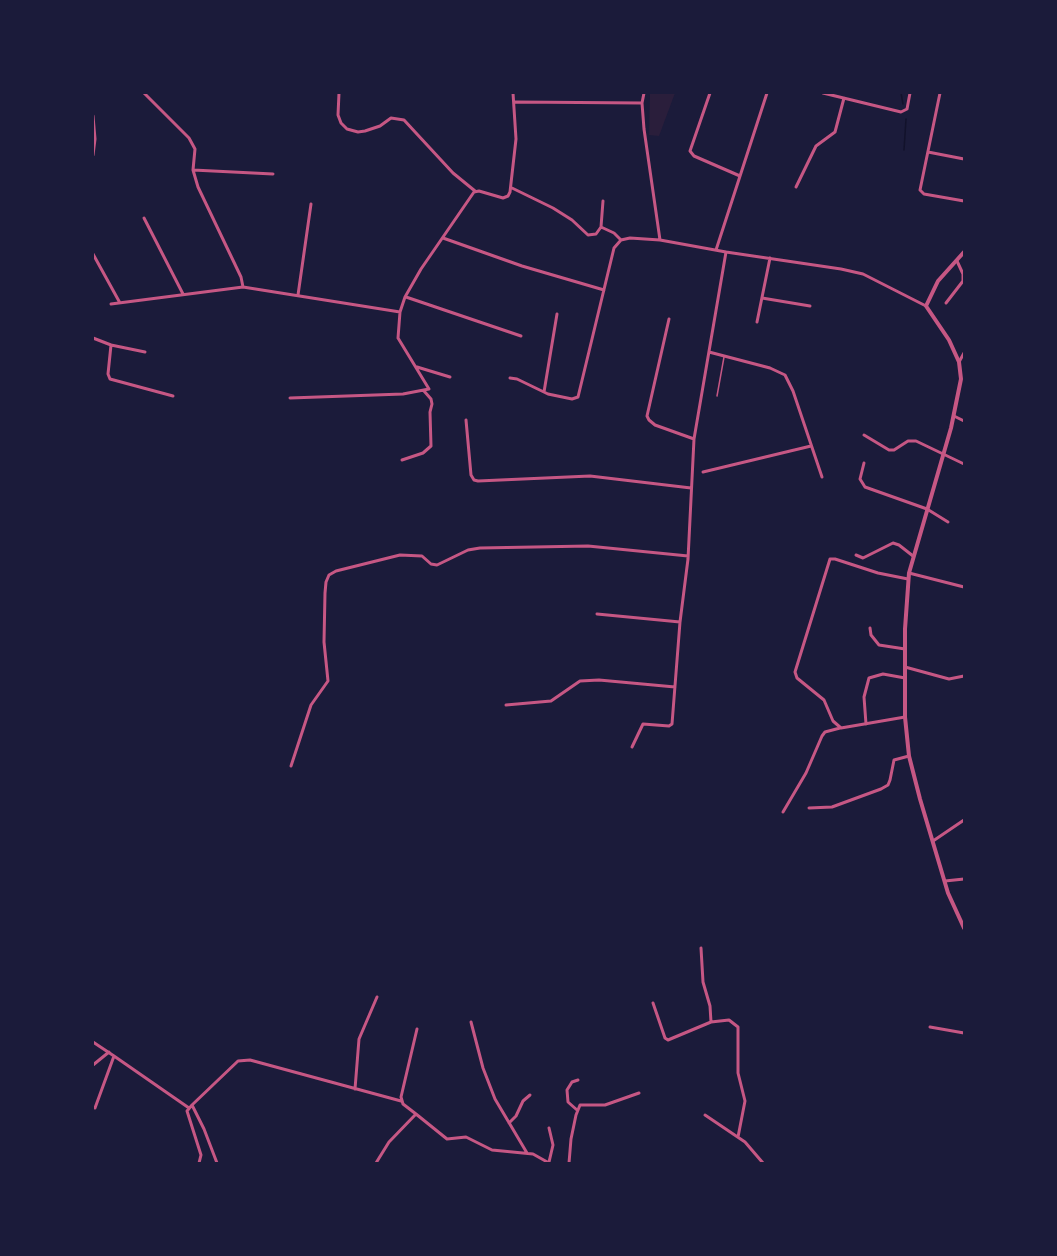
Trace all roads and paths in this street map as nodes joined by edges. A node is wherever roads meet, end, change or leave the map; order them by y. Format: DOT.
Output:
graph roads {
  1 [pos="144,93"];
  2 [pos="339,93"];
  3 [pos="513,93"];
  4 [pos="644,93"];
  5 [pos="710,93"];
  6 [pos="767,93"];
  7 [pos="823,93"];
  8 [pos="910,93"];
  9 [pos="940,93"];
  10 [pos="844,98"];
  11 [pos="515,102"];
  12 [pos="642,103"];
  13 [pos="93,116"];
  14 [pos="927,152"];
  15 [pos="93,154"];
  16 [pos="964,159"];
  17 [pos="193,170"];
  18 [pos="273,174"];
  19 [pos="740,176"];
  20 [pos="796,187"];
  21 [pos="512,188"];
  22 [pos="475,191"];
  23 [pos="603,201"];
  24 [pos="964,201"];
  25 [pos="311,204"];
  26 [pos="144,218"];
  27 [pos="601,227"];
  28 [pos="442,238"];
  29 [pos="621,240"];
  30 [pos="660,240"];
  31 [pos="716,250"];
  32 [pos="726,252"];
  33 [pos="964,252"];
  34 [pos="93,254"];
  35 [pos="770,258"];
  36 [pos="957,261"];
  37 [pos="243,287"];
  38 [pos="604,290"];
  39 [pos="183,294"];
  40 [pos="298,295"];
  41 [pos="405,297"];
  42 [pos="762,298"];
  43 [pos="120,303"];
  44 [pos="946,303"];
  45 [pos="111,304"];
  46 [pos="810,306"];
  47 [pos="926,306"];
  48 [pos="400,312"];
  49 [pos="557,314"];
  50 [pos="669,319"];
  51 [pos="757,322"];
  52 [pos="521,336"];
  53 [pos="93,338"];
  54 [pos="111,345"];
  55 [pos="145,352"];
  56 [pos="709,352"];
  57 [pos="964,353"];
  58 [pos="724,356"];
  59 [pos="959,362"];
  60 [pos="415,366"];
  61 [pos="450,377"];
  62 [pos="510,378"];
  63 [pos="963,379"];
  64 [pos="424,392"];
  65 [pos="544,392"];
  66 [pos="173,396"];
  67 [pos="717,396"];
  68 [pos="290,398"];
  69 [pos="954,416"];
  70 [pos="466,420"];
  71 [pos="964,421"];
  72 [pos="864,435"];
  73 [pos="694,439"];
  74 [pos="811,446"];
  75 [pos="944,454"];
  76 [pos="402,460"];
  77 [pos="864,463"];
  78 [pos="964,464"];
  79 [pos="704,472"];
  80 [pos="822,477"];
  81 [pos="692,488"];
  82 [pos="927,509"];
  83 [pos="948,522"];
  84 [pos="856,555"];
  85 [pos="688,556"];
  86 [pos="913,556"];
  87 [pos="909,573"];
  88 [pos="908,579"];
  89 [pos="964,587"];
  90 [pos="597,614"];
  91 [pos="680,622"];
  92 [pos="870,628"];
  93 [pos="905,649"];
  94 [pos="905,667"];
  95 [pos="964,676"];
  96 [pos="905,678"];
  97 [pos="675,687"];
  98 [pos="506,705"];
  99 [pos="905,717"];
  100 [pos="866,724"];
  101 [pos="841,728"];
  102 [pos="632,747"];
  103 [pos="909,756"];
  104 [pos="291,766"];
  105 [pos="809,808"];
  106 [pos="783,812"];
  107 [pos="964,820"];
  108 [pos="933,841"];
  109 [pos="964,879"];
  110 [pos="945,881"];
  111 [pos="964,928"];
  112 [pos="701,948"];
  113 [pos="377,997"];
  114 [pos="653,1003"];
  115 [pos="471,1022"];
  116 [pos="711,1022"];
  117 [pos="930,1027"];
  118 [pos="417,1029"];
  119 [pos="964,1033"];
  120 [pos="93,1042"];
  121 [pos="109,1052"];
  122 [pos="114,1056"];
  123 [pos="93,1065"];
  124 [pos="578,1080"];
  125 [pos="355,1089"];
  126 [pos="639,1093"];
  127 [pos="530,1095"];
  128 [pos="401,1101"];
  129 [pos="190,1107"];
  130 [pos="95,1108"];
  131 [pos="577,1110"];
  132 [pos="416,1114"];
  133 [pos="705,1115"];
  134 [pos="509,1123"];
  135 [pos="549,1128"];
  136 [pos="738,1137"];
  137 [pos="527,1153"];
  138 [pos="200,1163"];
  139 [pos="217,1163"];
  140 [pos="376,1163"];
  141 [pos="549,1163"];
  142 [pos="569,1163"];
  143 [pos="763,1163"];
  1 -- 17 [label="street"];
  2 -- 22 [label="street"];
  3 -- 11 [label="street"];
  4 -- 12 [label="street"];
  5 -- 19 [label="street"];
  6 -- 19 [label="street"];
  7 -- 10 [label="street"];
  8 -- 10 [label="street"];
  9 -- 14 [label="street"];
  10 -- 20 [label="street"];
  11 -- 12 [label="street"];
  11 -- 21 [label="street"];
  12 -- 30 [label="street"];
  13 -- 15 [label="street"];
  14 -- 16 [label="street"];
  14 -- 24 [label="street"];
  17 -- 18 [label="street"];
  17 -- 37 [label="street"];
  19 -- 31 [label="street"];
  21 -- 22 [label="street"];
  21 -- 27 [label="street"];
  22 -- 28 [label="street"];
  23 -- 27 [label="street"];
  25 -- 40 [label="street"];
  26 -- 39 [label="street"];
  27 -- 29 [label="street"];
  28 -- 38 [label="street"];
  28 -- 41 [label="street"];
  29 -- 30 [label="street"];
  29 -- 38 [label="street"];
  30 -- 31 [label="street"];
  31 -- 32 [label="street"];
  32 -- 35 [label="street"];
  32 -- 56 [label="street"];
  33 -- 36 [label="street"];
  34 -- 43 [label="street"];
  35 -- 42 [label="street"];
  35 -- 47 [label="street"];
  36 -- 44 [label="street"];
  36 -- 47 [label="street"];
  37 -- 39 [label="street"];
  37 -- 40 [label="street"];
  38 -- 65 [label="street"];
  39 -- 43 [label="street"];
  40 -- 48 [label="street"];
  41 -- 48 [label="street"];
  41 -- 52 [label="street"];
  42 -- 46 [label="street"];
  42 -- 51 [label="street"];
  43 -- 45 [label="street"];
  47 -- 59 [label="street"];
  48 -- 60 [label="street"];
  49 -- 65 [label="street"];
  50 -- 73 [label="street"];
  53 -- 54 [label="street"];
  54 -- 55 [label="street"];
  54 -- 66 [label="street"];
  56 -- 58 [label="street"];
  56 -- 73 [label="street"];
  57 -- 59 [label="street"];
  58 -- 67 [label="lane"];
  58 -- 74 [label="street"];
  59 -- 63 [label="street"];
  60 -- 61 [label="street"];
  60 -- 64 [label="street"];
  62 -- 65 [label="street"];
  63 -- 69 [label="street"];
  64 -- 68 [label="street"];
  64 -- 76 [label="street"];
  69 -- 71 [label="street"];
  69 -- 75 [label="street"];
  70 -- 81 [label="street"];
  72 -- 75 [label="street"];
  73 -- 81 [label="street"];
  74 -- 79 [label="street"];
  74 -- 80 [label="street"];
  75 -- 78 [label="street"];
  75 -- 82 [label="street"];
  77 -- 82 [label="street"];
  81 -- 85 [label="street"];
  82 -- 83 [label="street"];
  82 -- 86 [label="street"];
  84 -- 86 [label="street"];
  85 -- 91 [label="street"];
  85 -- 104 [label="street"];
  86 -- 87 [label="street"];
  87 -- 88 [label="street"];
  87 -- 89 [label="street"];
  88 -- 93 [label="street"];
  88 -- 101 [label="street"];
  90 -- 91 [label="street"];
  91 -- 97 [label="street"];
  92 -- 93 [label="street"];
  93 -- 94 [label="street"];
  94 -- 95 [label="street"];
  94 -- 96 [label="street"];
  96 -- 99 [label="street"];
  96 -- 100 [label="street"];
  97 -- 98 [label="street"];
  97 -- 102 [label="street"];
  99 -- 100 [label="street"];
  99 -- 103 [label="street"];
  100 -- 101 [label="street"];
  101 -- 106 [label="street"];
  103 -- 105 [label="street"];
  103 -- 108 [label="street"];
  107 -- 108 [label="street"];
  108 -- 110 [label="street"];
  109 -- 110 [label="street"];
  110 -- 111 [label="street"];
  112 -- 116 [label="street"];
  113 -- 125 [label="street"];
  114 -- 116 [label="street"];
  115 -- 134 [label="street"];
  116 -- 136 [label="street"];
  117 -- 119 [label="street"];
  118 -- 128 [label="street"];
  120 -- 121 [label="street"];
  121 -- 122 [label="street"];
  121 -- 123 [label="street"];
  122 -- 129 [label="street"];
  122 -- 130 [label="street"];
  124 -- 131 [label="street"];
  125 -- 128 [label="street"];
  125 -- 129 [label="street"];
  126 -- 131 [label="street"];
  127 -- 134 [label="street"];
  128 -- 132 [label="street"];
  129 -- 138 [label="street"];
  129 -- 139 [label="street"];
  131 -- 142 [label="street"];
  132 -- 137 [label="street"];
  132 -- 140 [label="street"];
  133 -- 136 [label="street"];
  134 -- 137 [label="street"];
  135 -- 141 [label="street"];
  136 -- 143 [label="street"];
  137 -- 141 [label="street"];
}
